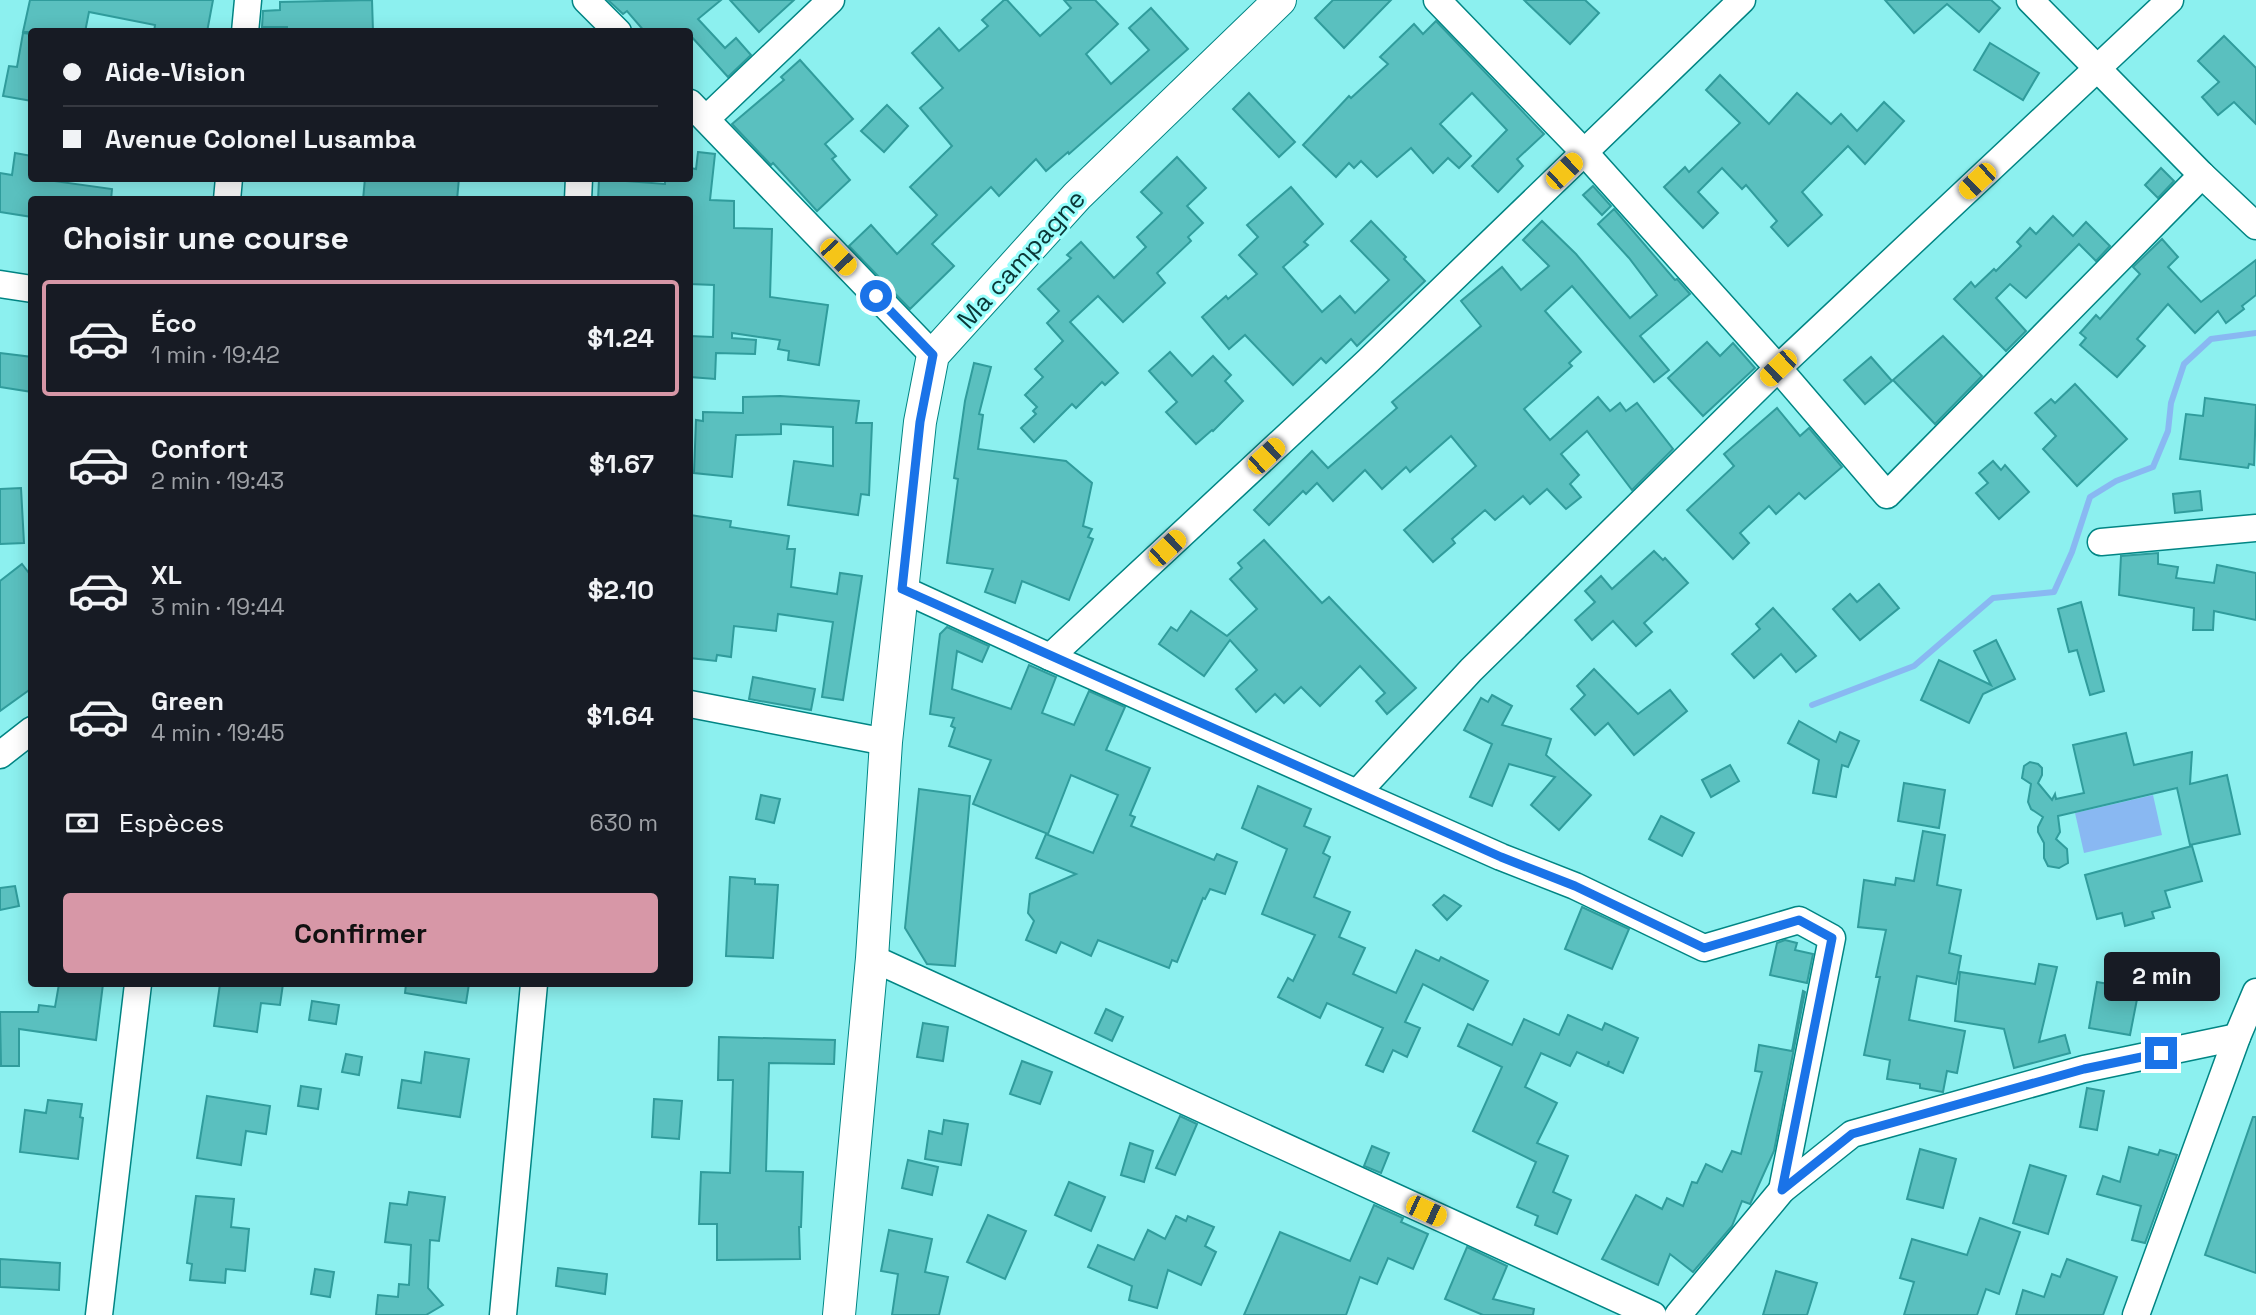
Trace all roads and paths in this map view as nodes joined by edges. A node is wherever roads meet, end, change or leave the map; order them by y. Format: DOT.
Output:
graph roads {
  1 [pos="248,0"];
  2 [pos="831,0"];
  3 [pos="1280,0"];
  4 [pos="1437,0"];
  5 [pos="1742,0"];
  6 [pos="2030,0"];
  7 [pos="2170,0"];
  8 [pos="587,1"];
  9 [pos="245,28"];
  10 [pos="586,28"];
  11 [pos="614,28"];
  12 [pos="2097,69"];
  13 [pos="698,111"];
  14 [pos="1584,152"];
  15 [pos="2202,175"];
  16 [pos="2256,226"];
  17 [pos="0,284"];
  18 [pos="28,288"];
  19 [pos="933,355"];
  20 [pos="1778,368"];
  21 [pos="2256,528"];
  22 [pos="2101,542"];
  23 [pos="902,589"];
  24 [pos="1050,657"];
  25 [pos="693,705"];
  26 [pos="28,733"];
  27 [pos="886,742"];
  28 [pos="0,755"];
  29 [pos="1358,792"];
  30 [pos="872,958"];
  31 [pos="138,987"];
  32 [pos="534,987"];
  33 [pos="2254,1000"];
  34 [pos="2237,1037"];
  35 [pos="1782,1190"];
  36 [pos="99,1315"];
  37 [pos="503,1315"];
  38 [pos="839,1315"];
  39 [pos="1653,1315"];
  40 [pos="1678,1315"];
  41 [pos="2136,1315"];
  1 -- 9 [label="street"];
  2 -- 13 [label="street"];
  3 -- 19 [label="street, Ma campagne"];
  4 -- 14 [label="street"];
  5 -- 14 [label="street"];
  6 -- 12 [label="street"];
  7 -- 12 [label="street"];
  8 -- 10 [label="street"];
  8 -- 11 [label="street"];
  12 -- 15 [label="street"];
  12 -- 20 [label="street"];
  13 -- 19 [label="street"];
  14 -- 20 [label="street"];
  14 -- 24 [label="street"];
  15 -- 16 [label="street"];
  15 -- 20 [label="street"];
  17 -- 18 [label="street"];
  19 -- 23 [label="street"];
  20 -- 29 [label="street"];
  21 -- 22 [label="street"];
  23 -- 24 [label="street"];
  23 -- 27 [label="street"];
  24 -- 29 [label="street"];
  25 -- 27 [label="street"];
  26 -- 28 [label="street"];
  27 -- 30 [label="street"];
  29 -- 35 [label="street"];
  30 -- 38 [label="street"];
  30 -- 39 [label="street"];
  31 -- 36 [label="street"];
  32 -- 37 [label="street"];
  33 -- 34 [label="street"];
  34 -- 35 [label="street"];
  34 -- 41 [label="street"];
  35 -- 40 [label="street"];
}
